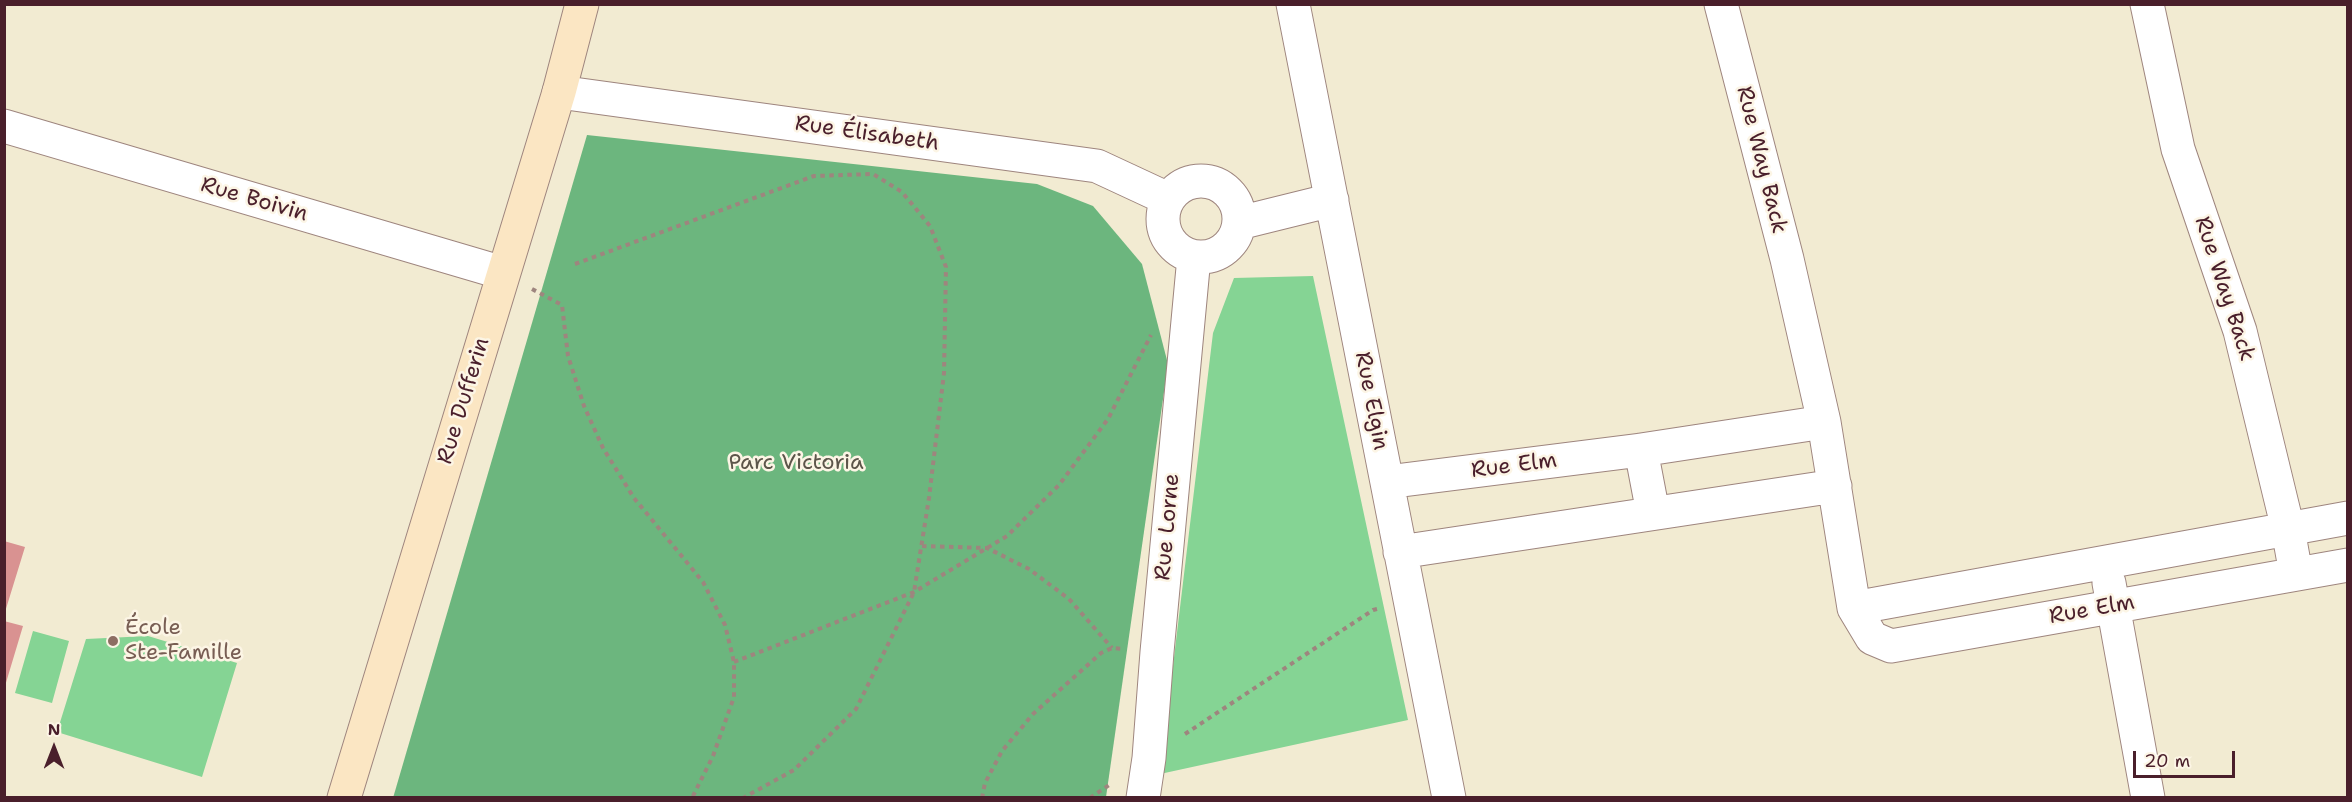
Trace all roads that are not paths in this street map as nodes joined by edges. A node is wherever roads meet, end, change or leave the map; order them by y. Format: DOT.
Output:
graph roads {
  1 [pos="582,4"];
  2 [pos="1293,4"];
  3 [pos="1721,4"];
  4 [pos="2146,4"];
  5 [pos="559,92"];
  6 [pos="4,126"];
  7 [pos="1168,199"];
  8 [pos="1332,200"];
  9 [pos="1239,223"];
  10 [pos="1194,257"];
  11 [pos="503,273"];
  12 [pos="1824,422"];
  13 [pos="1641,450"];
  14 [pos="1387,483"];
  15 [pos="1835,486"];
  16 [pos="1653,513"];
  17 [pos="2348,518"];
  18 [pos="2289,529"];
  19 [pos="1400,552"];
  20 [pos="2105,561"];
  21 [pos="2348,565"];
  22 [pos="2296,574"];
  23 [pos="2113,606"];
  24 [pos="1854,608"];
  25 [pos="344,798"];
  26 [pos="1143,798"];
  27 [pos="1449,798"];
  28 [pos="2148,798"];
  1 -- 5 [label="main road, Rue Dufferin"];
  2 -- 8 [label="street, Rue Elgin"];
  3 -- 12 [label="street, Rue Way Back"];
  4 -- 18 [label="street, Rue Way Back"];
  5 -- 7 [label="street, Rue Élisabeth"];
  5 -- 11 [label="main road, Rue Dufferin"];
  6 -- 11 [label="street, Rue Boivin"];
  7 -- 9 [label="street"];
  7 -- 10 [label="street"];
  8 -- 9 [label="street"];
  8 -- 14 [label="street, Rue Elgin"];
  9 -- 10 [label="street"];
  10 -- 26 [label="street, Rue Lorne"];
  11 -- 25 [label="main road, Rue Dufferin"];
  12 -- 13 [label="street, Rue Elm"];
  12 -- 15 [label="street, Rue Elm"];
  13 -- 14 [label="street, Rue Elm"];
  13 -- 16 [label="street"];
  14 -- 19 [label="street, Rue Elgin"];
  15 -- 16 [label="street"];
  15 -- 24 [label="street, Rue Elm"];
  16 -- 19 [label="street"];
  17 -- 18 [label="street, Rue Elm"];
  18 -- 20 [label="street, Rue Elm"];
  18 -- 22 [label="street, Rue Way Back"];
  19 -- 27 [label="street, Rue Elgin"];
  20 -- 23 [label="street"];
  20 -- 24 [label="street, Rue Elm"];
  21 -- 22 [label="street, Rue Elm"];
  22 -- 23 [label="street, Rue Elm"];
  23 -- 24 [label="street, Rue Elm"];
  23 -- 28 [label="street"];
}
